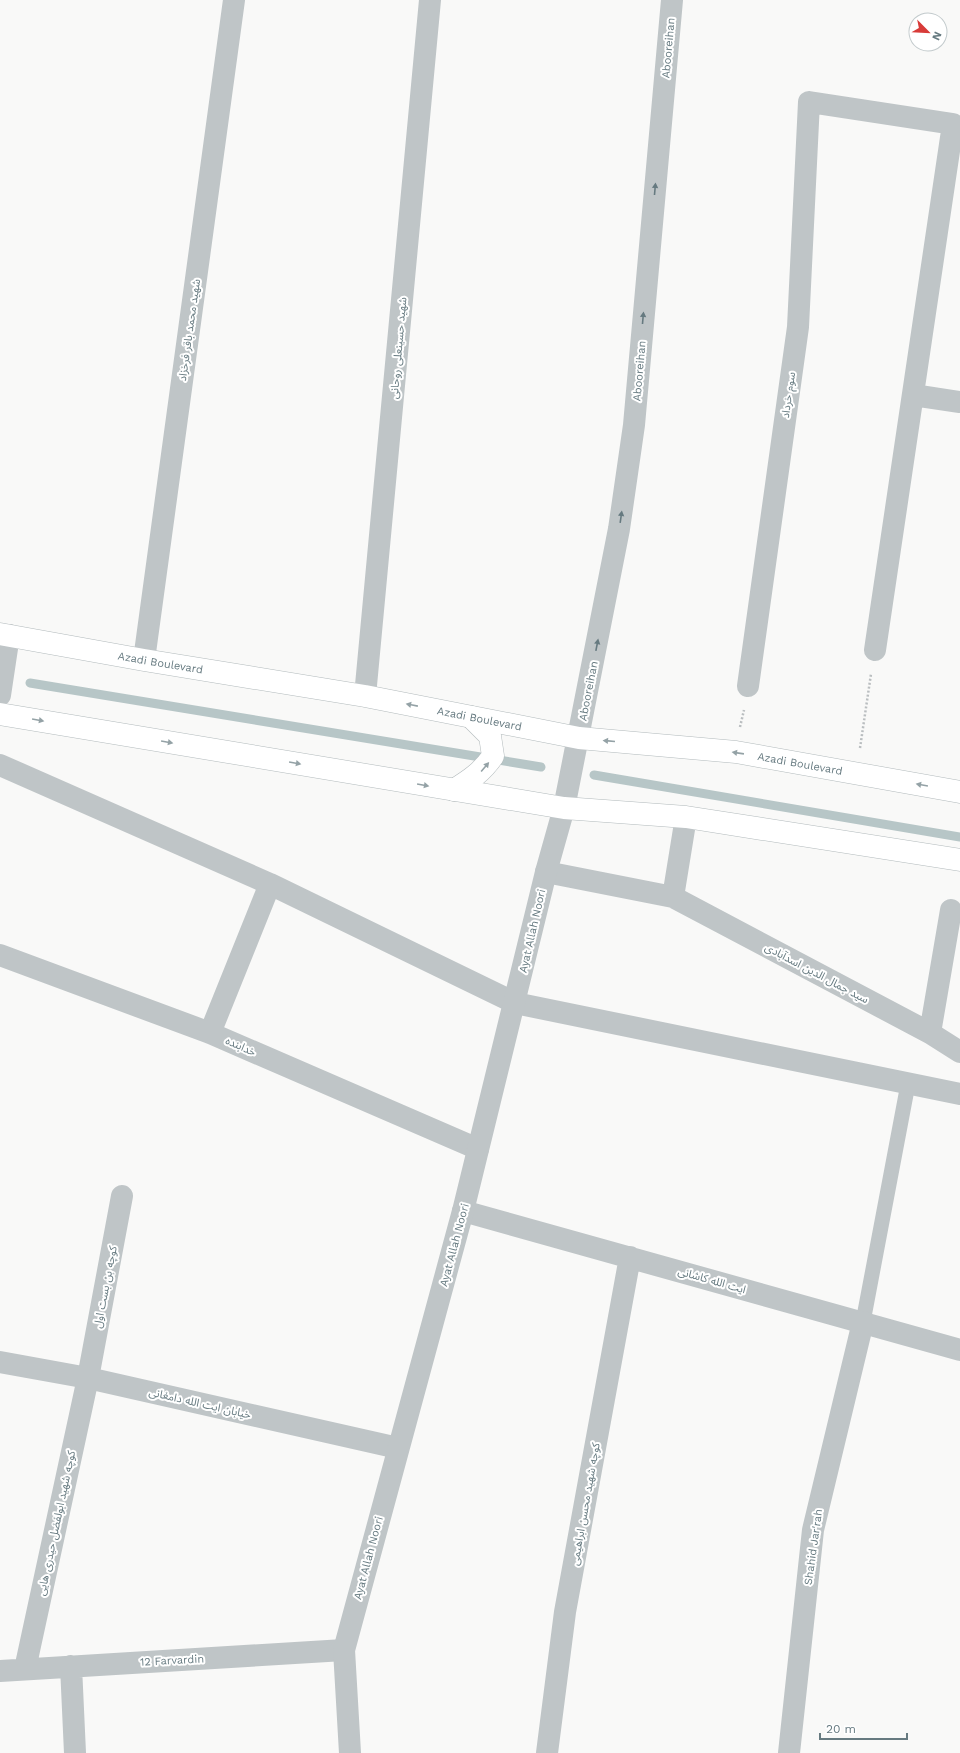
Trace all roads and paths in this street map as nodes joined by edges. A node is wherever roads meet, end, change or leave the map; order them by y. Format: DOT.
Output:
graph roads {
  1 [pos="234,0"];
  2 [pos="430,0"];
  3 [pos="672,0"];
  4 [pos="913,395"];
  5 [pos="960,402"];
  6 [pos="4,634"];
  7 [pos="875,650"];
  8 [pos="144,660"];
  9 [pos="748,686"];
  10 [pos="0,695"];
  11 [pos="365,696"];
  12 [pos="0,714"];
  13 [pos="471,717"];
  14 [pos="579,738"];
  15 [pos="736,752"];
  16 [pos="0,765"];
  17 [pos="856,773"];
  18 [pos="454,790"];
  19 [pos="960,792"];
  20 [pos="564,808"];
  21 [pos="686,817"];
  22 [pos="960,860"];
  23 [pos="546,872"];
  24 [pos="270,884"];
  25 [pos="673,897"];
  26 [pos="951,910"];
  27 [pos="0,955"];
  28 [pos="514,1003"];
  29 [pos="210,1033"];
  30 [pos="930,1033"];
  31 [pos="960,1052"];
  32 [pos="908,1084"];
  33 [pos="960,1094"];
  34 [pos="478,1150"];
  35 [pos="122,1196"];
  36 [pos="463,1211"];
  37 [pos="630,1257"];
  38 [pos="863,1322"];
  39 [pos="960,1350"];
  40 [pos="0,1362"];
  41 [pos="88,1378"];
  42 [pos="398,1448"];
  43 [pos="344,1650"];
  44 [pos="71,1666"];
  45 [pos="25,1669"];
  46 [pos="0,1671"];
  47 [pos="75,1753"];
  48 [pos="350,1753"];
  49 [pos="547,1753"];
  50 [pos="789,1753"];
  1 -- 8 [label="street, شهید محمد باقر فرخزاد"];
  2 -- 11 [label="street, شهید حسینعلی روحانی"];
  14 -- 3 [label="street, Abooreihan, one-way"];
  4 -- 5 [label="street"];
  4 -- 7 [label="street"];
  4 -- 9 [label="street, سوم خرداد"];
  6 -- 8 [label="main road, Azadi Boulevard"];
  6 -- 10 [label="street"];
  7 -- 17 [label="path"];
  8 -- 11 [label="main road, Azadi Boulevard"];
  9 -- 15 [label="path"];
  13 -- 11 [label="main road, Azadi Boulevard, one-way"];
  12 -- 18 [label="main road, one-way"];
  13 -- 14 [label="main road, Azadi Boulevard"];
  18 -- 13 [label="main road, one-way"];
  15 -- 14 [label="main road, Azadi Boulevard, one-way"];
  14 -- 20 [label="street, Ayat Allah Noori"];
  17 -- 15 [label="main road, Azadi Boulevard, one-way"];
  16 -- 24 [label="street"];
  19 -- 17 [label="main road, Azadi Boulevard, one-way"];
  18 -- 20 [label="main road"];
  20 -- 21 [label="main road"];
  20 -- 23 [label="street, Ayat Allah Noori"];
  21 -- 22 [label="main road"];
  21 -- 25 [label="street"];
  23 -- 25 [label="street, سید جمال الدین اسدآبادی"];
  23 -- 28 [label="street, Ayat Allah Noori"];
  24 -- 28 [label="street"];
  24 -- 29 [label="street"];
  25 -- 30 [label="street, سید جمال الدین اسدآبادی"];
  26 -- 30 [label="street"];
  27 -- 29 [label="street, خدابنده"];
  28 -- 32 [label="street"];
  28 -- 34 [label="street, Ayat Allah Noori"];
  29 -- 34 [label="street, خدابنده"];
  30 -- 31 [label="street, سید جمال الدین اسدآبادی"];
  32 -- 33 [label="street"];
  32 -- 38 [label="lane"];
  34 -- 36 [label="street, Ayat Allah Noori"];
  35 -- 41 [label="street, کوچه بن بست اول"];
  36 -- 37 [label="street, ایت الله کاشانی"];
  36 -- 42 [label="street, Ayat Allah Noori"];
  37 -- 38 [label="street, ایت الله کاشانی"];
  37 -- 49 [label="street, کوچه شهید محسن ابراهیمی"];
  38 -- 39 [label="street, ایت الله کاشانی"];
  38 -- 50 [label="street, Shahid Jar'rah"];
  40 -- 41 [label="street, خیابان ایت الله دامغانی"];
  41 -- 42 [label="street, خیابان ایت الله دامغانی"];
  41 -- 45 [label="street, کوچه شهید ابولفضل حیدری هایی"];
  42 -- 43 [label="street, Ayat Allah Noori"];
  43 -- 44 [label="street, 12 Farvardin"];
  43 -- 48 [label="street, Ayat Allah Noori"];
  44 -- 45 [label="street, 12 Farvardin"];
  44 -- 47 [label="street"];
  45 -- 46 [label="street, 12 Farvardin"];
}
